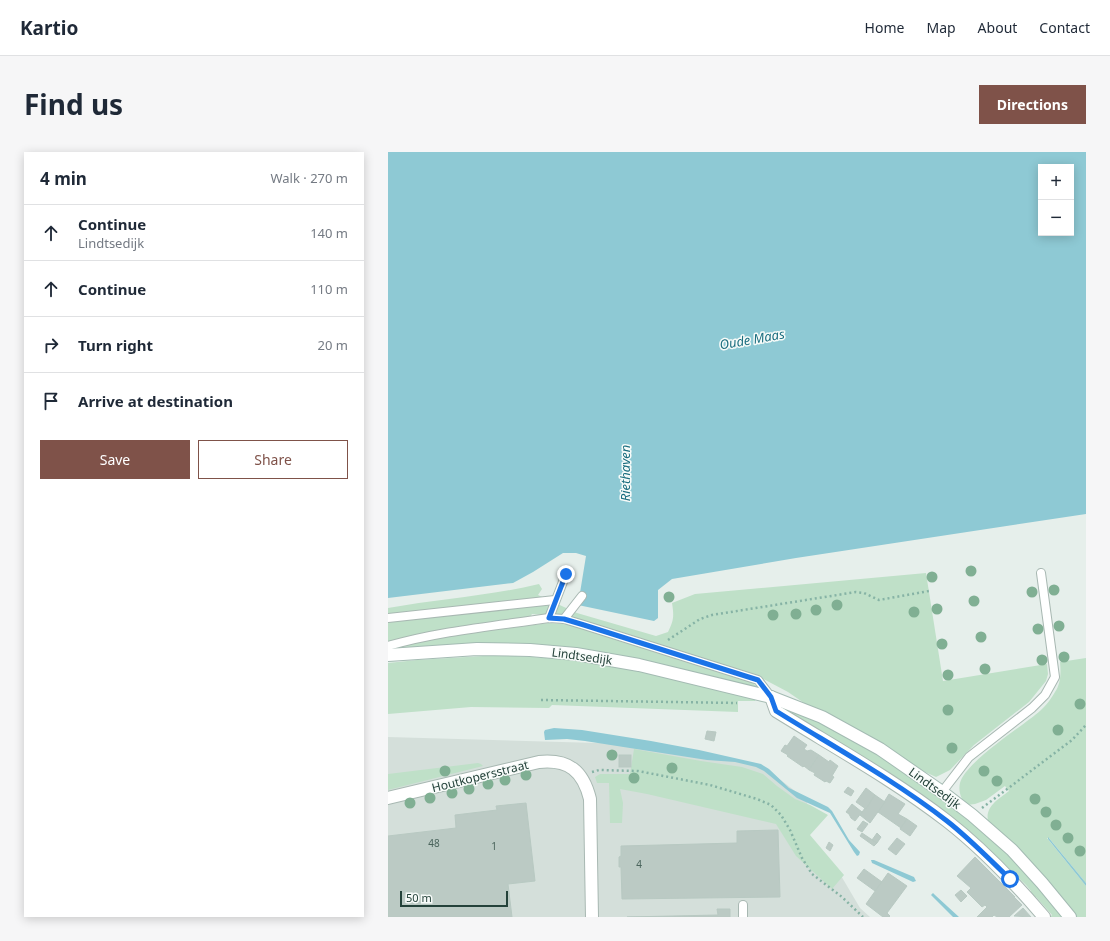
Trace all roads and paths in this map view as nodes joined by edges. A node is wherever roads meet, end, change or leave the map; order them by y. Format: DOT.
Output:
graph roads {
  1 [pos="1041,573"];
  2 [pos="566,574"];
  3 [pos="930,591"];
  4 [pos="582,596"];
  5 [pos="555,600"];
  6 [pos="388,618"];
  7 [pos="549,618"];
  8 [pos="564,619"];
  9 [pos="388,646"];
  10 [pos="656,647"];
  11 [pos="388,655"];
  12 [pos="771,697"];
  13 [pos="541,700"];
  14 [pos="744,704"];
  15 [pos="1086,725"];
  16 [pos="576,771"];
  17 [pos="942,792"];
  18 [pos="388,798"];
  19 [pos="972,815"];
  20 [pos="743,905"];
  21 [pos="592,917"];
  22 [pos="743,917"];
  23 [pos="863,917"];
  24 [pos="1044,917"];
  25 [pos="1070,917"];
  1 -- 17 [label="lane"];
  2 -- 5 [label="lane"];
  3 -- 10 [label="path"];
  4 -- 8 [label="lane"];
  5 -- 6 [label="lane"];
  5 -- 7 [label="lane"];
  7 -- 8 [label="lane"];
  7 -- 9 [label="lane"];
  8 -- 10 [label="lane"];
  10 -- 12 [label="lane"];
  11 -- 12 [label="street, Lindtsedijk"];
  12 -- 17 [label="street, Lindtsedijk"];
  12 -- 24 [label="street, Lindtsedijk"];
  13 -- 14 [label="path"];
  15 -- 19 [label="path"];
  16 -- 18 [label="street, Houtkopersstraat"];
  16 -- 21 [label="street"];
  16 -- 23 [label="path"];
  17 -- 19 [label="street, Lindtsedijk"];
  19 -- 25 [label="street, Lindtsedijk"];
  20 -- 22 [label="lane"];
}
